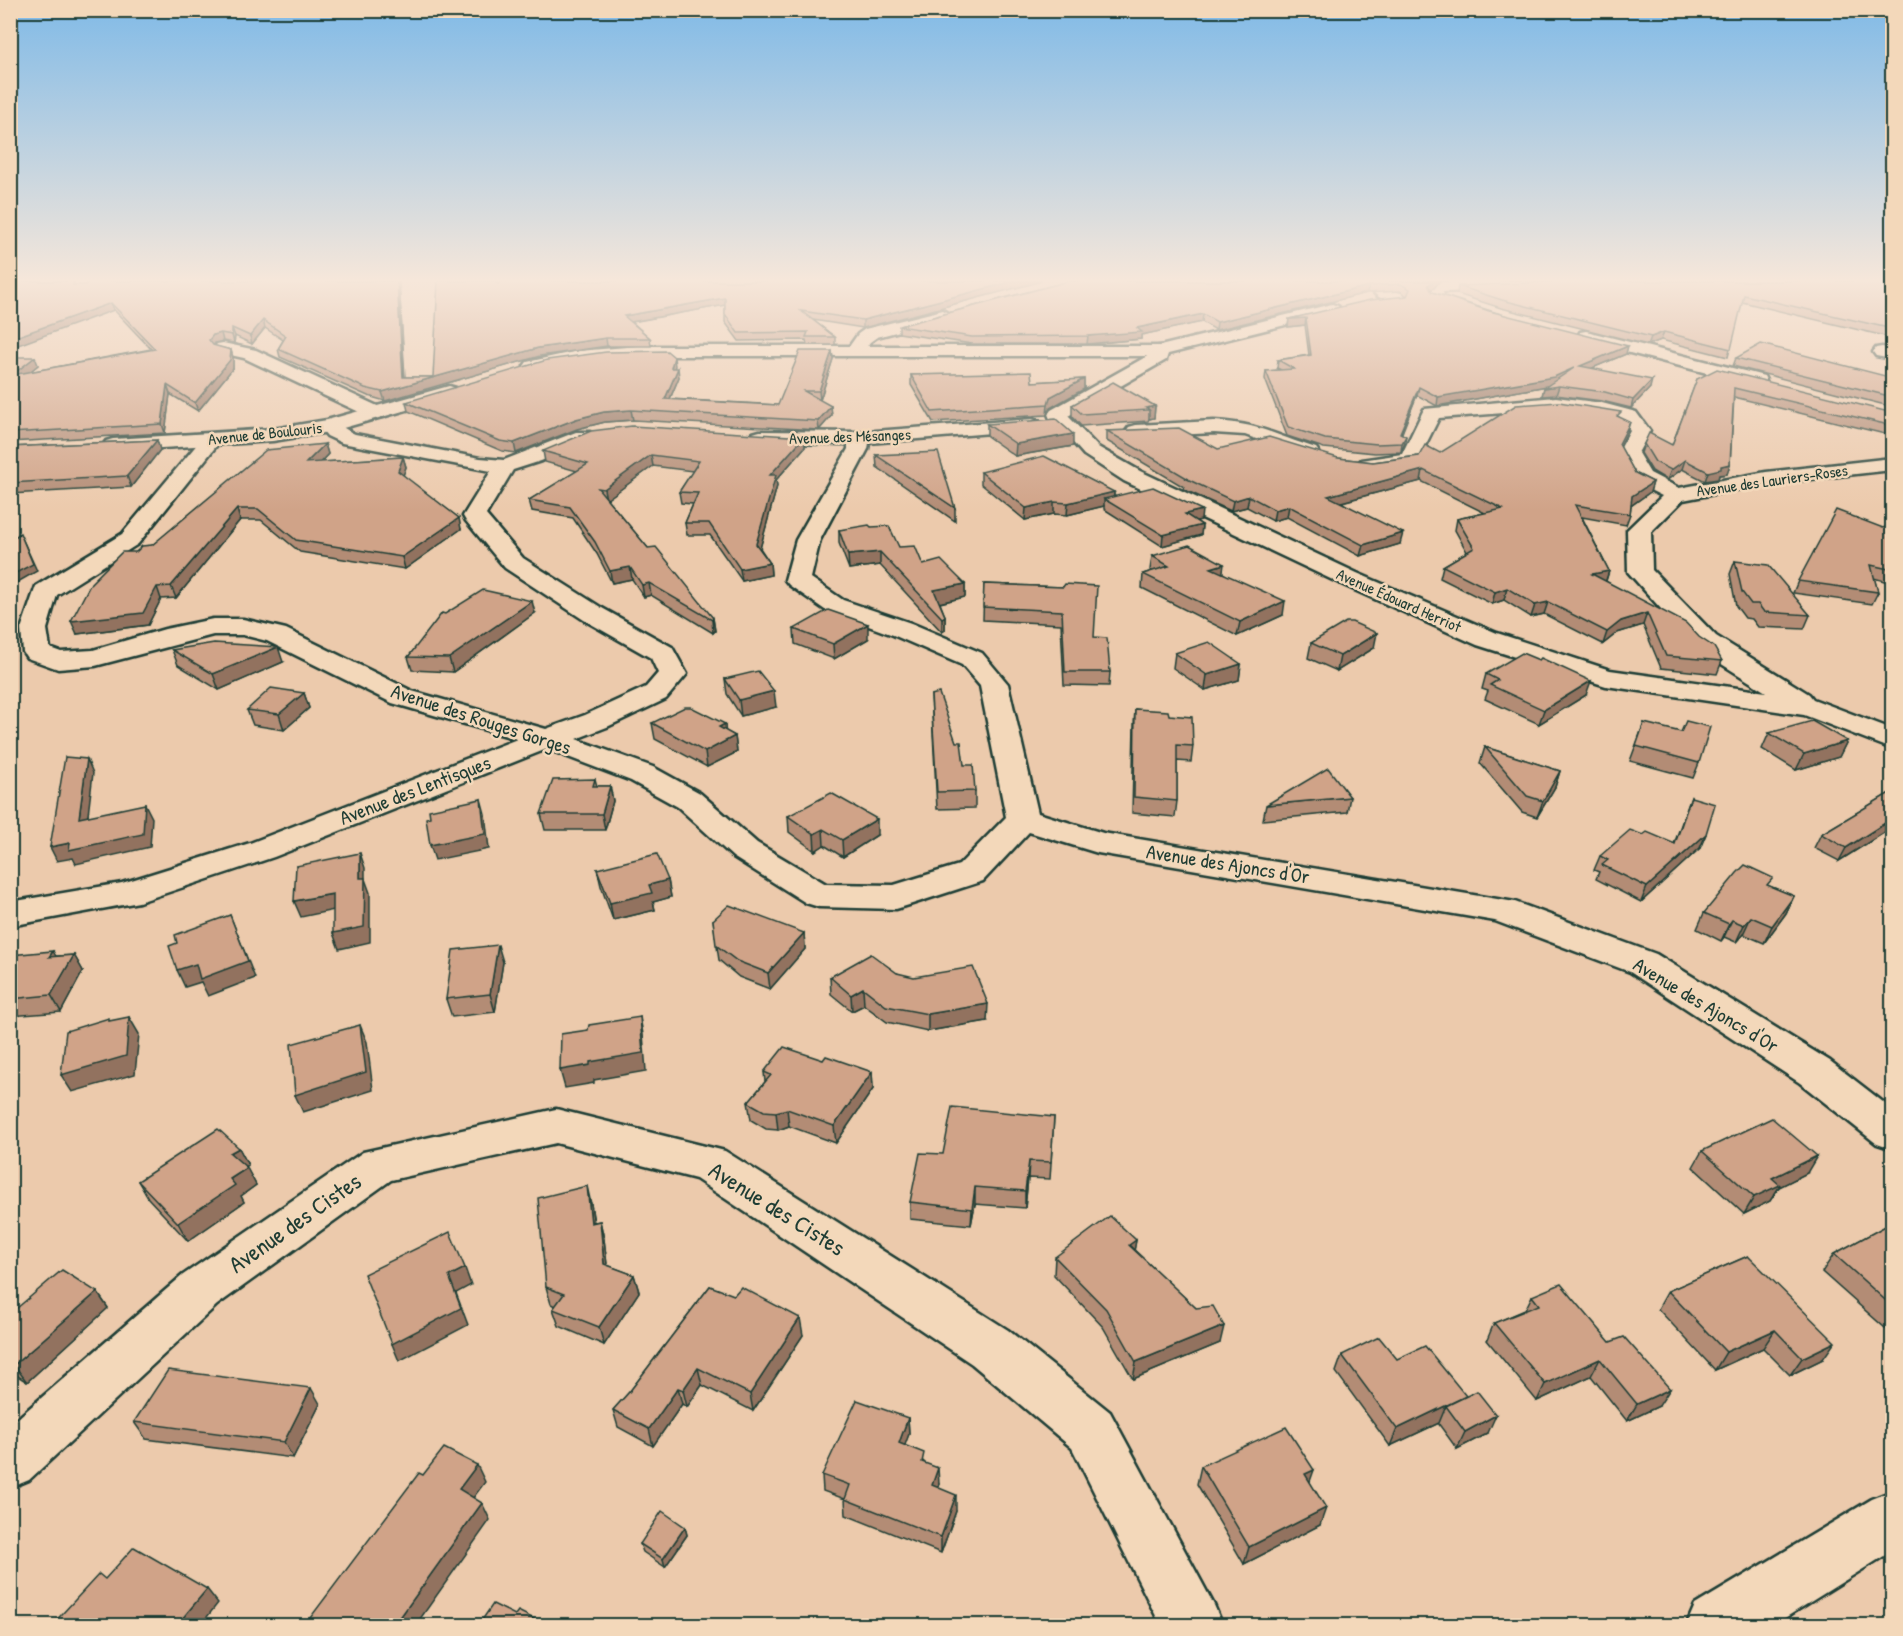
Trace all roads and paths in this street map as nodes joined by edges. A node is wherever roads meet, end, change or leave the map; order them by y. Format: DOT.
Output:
graph roads {
  1 [pos="257,357"];
  2 [pos="576,357"];
  3 [pos="1158,357"];
  4 [pos="1668,357"];
  5 [pos="513,372"];
  6 [pos="470,385"];
  7 [pos="1777,385"];
  8 [pos="377,413"];
  9 [pos="329,426"];
  10 [pos="606,430"];
  11 [pos="1078,430"];
  12 [pos="1119,432"];
  13 [pos="739,435"];
  14 [pos="859,438"];
  15 [pos="211,440"];
  16 [pos="93,446"];
  17 [pos="1327,458"];
  18 [pos="1348,462"];
  19 [pos="1893,464"];
  20 [pos="505,466"];
  21 [pos="1676,495"];
  22 [pos="1810,707"];
  23 [pos="546,739"];
  24 [pos="1893,740"];
  25 [pos="1023,819"];
  26 [pos="10,914"];
  27 [pos="1893,1132"];
  28 [pos="10,1461"];
  29 [pos="1893,1519"];
  30 [pos="1193,1626"];
  31 [pos="1716,1626"];
  1 -- 8 [label="street"];
  2 -- 5 [label="street"];
  3 -- 11 [label="street"];
  4 -- 7 [label="street"];
  6 -- 8 [label="street, Avenue de Boulouris"];
  8 -- 9 [label="street, Avenue de Boulouris"];
  9 -- 15 [label="street, Avenue de Boulouris"];
  9 -- 20 [label="street"];
  10 -- 20 [label="street"];
  11 -- 14 [label="street, Avenue des Mésanges"];
  11 -- 22 [label="street, Avenue Édouard Herriot"];
  12 -- 17 [label="street"];
  13 -- 14 [label="street, Avenue des Mésanges"];
  14 -- 25 [label="street"];
  15 -- 16 [label="street, Avenue de Boulouris"];
  15 -- 23 [label="street, Avenue des Rouges Gorges"];
  18 -- 21 [label="street"];
  19 -- 21 [label="street, Avenue des Lauriers-Roses"];
  20 -- 23 [label="street, Avenue des Lentisques"];
  21 -- 22 [label="street, Avenue des Lauriers-Roses"];
  22 -- 24 [label="street, Avenue Édouard Herriot"];
  23 -- 25 [label="street, Avenue des Rouges Gorges"];
  23 -- 26 [label="street, Avenue des Lentisques"];
  25 -- 27 [label="street, Avenue des Ajoncs d'Or"];
  28 -- 30 [label="street, Avenue des Cistes"];
  29 -- 31 [label="street"];
}
